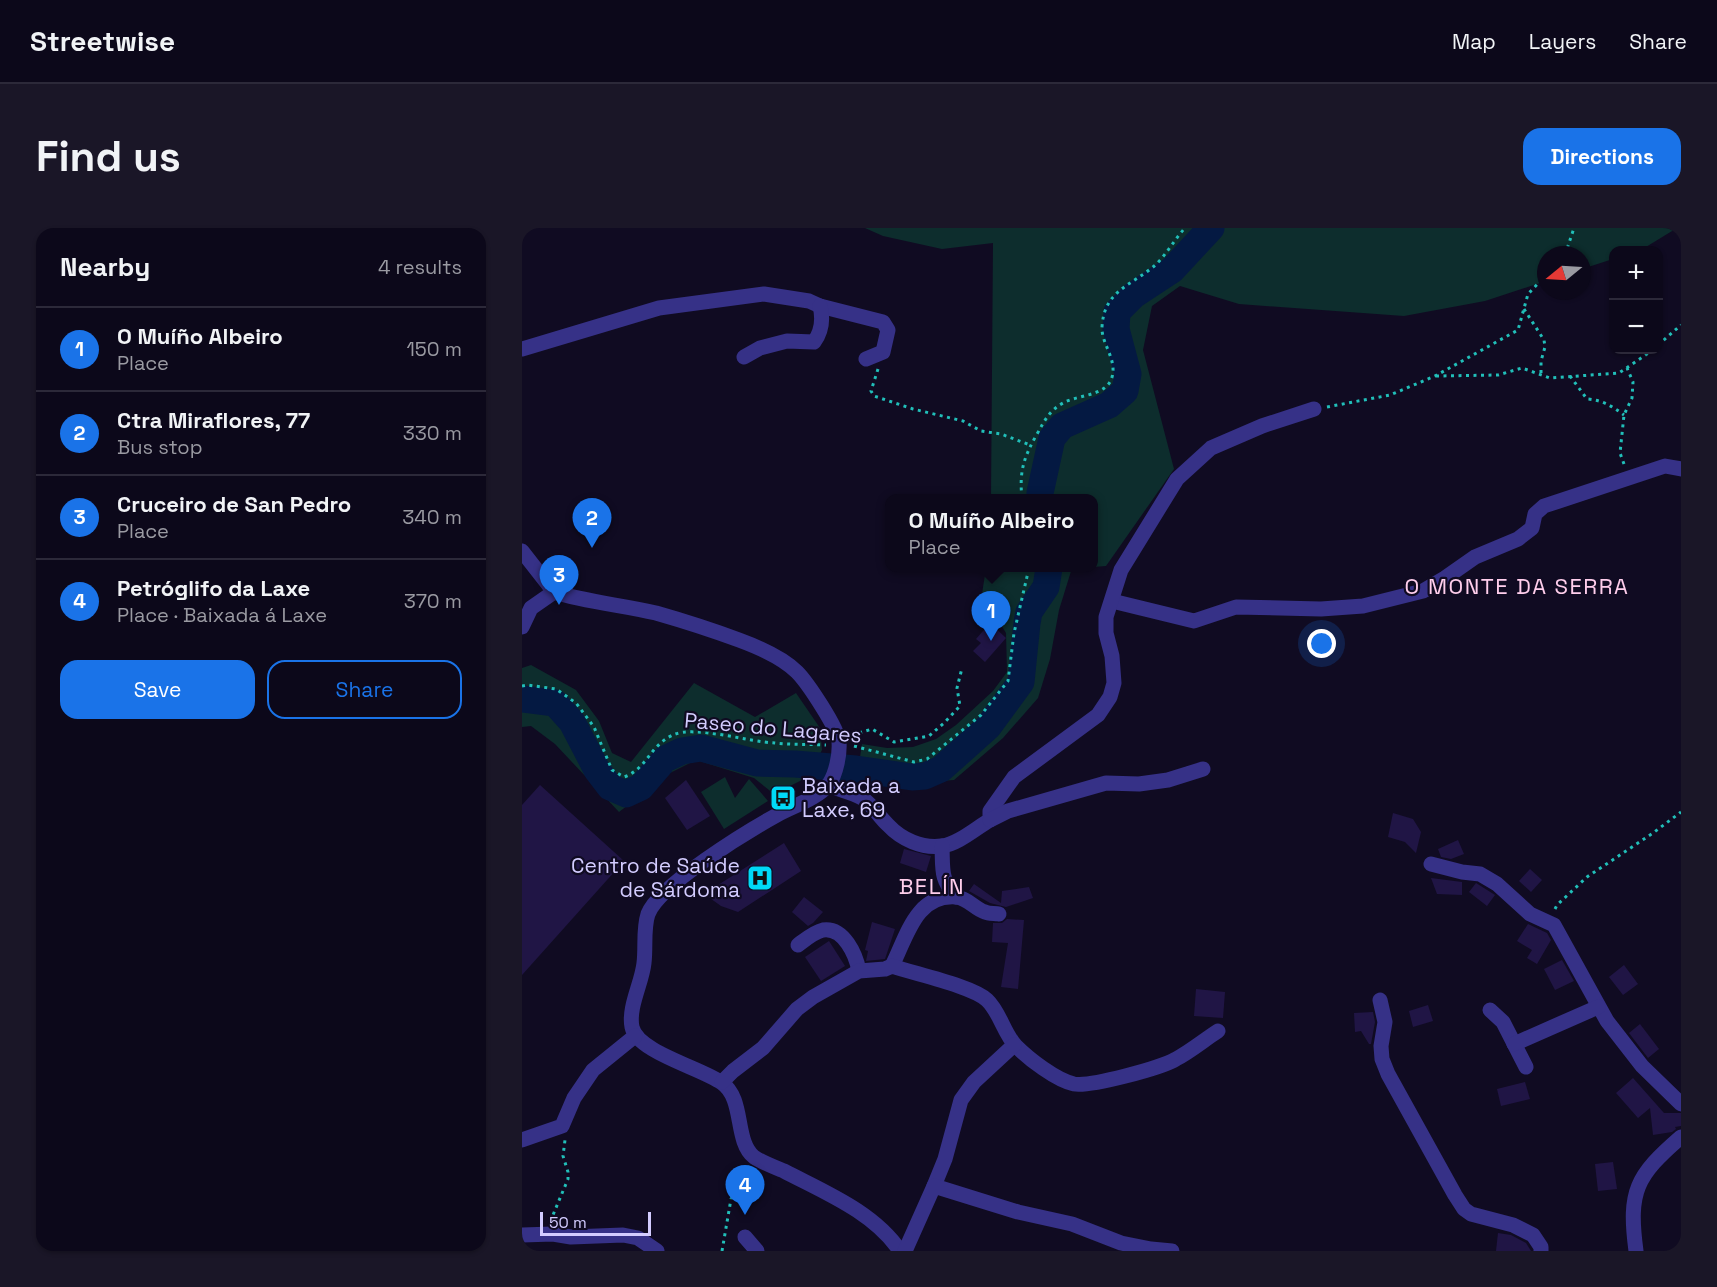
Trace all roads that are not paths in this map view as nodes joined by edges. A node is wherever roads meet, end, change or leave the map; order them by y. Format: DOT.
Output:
graph roads {
  1 [pos="820,306"];
  2 [pos="522,350"];
  3 [pos="744,357"];
  4 [pos="866,359"];
  5 [pos="1314,410"];
  6 [pos="1681,469"];
  7 [pos="522,551"];
  8 [pos="554,592"];
  9 [pos="1112,601"];
  10 [pos="527,608"];
  11 [pos="522,627"];
  12 [pos="1203,769"];
  13 [pos="830,782"];
  14 [pos="990,820"];
  15 [pos="942,846"];
  16 [pos="1431,864"];
  17 [pos="956,897"];
  18 [pos="999,914"];
  19 [pos="798,945"];
  20 [pos="892,966"];
  21 [pos="858,971"];
  22 [pos="1380,1000"];
  23 [pos="1598,1007"];
  24 [pos="1490,1010"];
  25 [pos="1218,1031"];
  26 [pos="635,1036"];
  27 [pos="1514,1044"];
  28 [pos="1014,1045"];
  29 [pos="1526,1067"];
  30 [pos="722,1083"];
  31 [pos="1681,1104"];
  32 [pos="1681,1137"];
  33 [pos="522,1140"];
  34 [pos="934,1186"];
  35 [pos="522,1235"];
  36 [pos="745,1237"];
  37 [pos="572,1244"];
  38 [pos="657,1251"];
  39 [pos="757,1251"];
  40 [pos="900,1251"];
  41 [pos="905,1251"];
  42 [pos="1172,1251"];
  43 [pos="1541,1251"];
  44 [pos="1636,1251"];
  1 -- 2 [label="street"];
  1 -- 3 [label="street"];
  1 -- 4 [label="street"];
  5 -- 9 [label="street"];
  6 -- 9 [label="street"];
  7 -- 8 [label="street"];
  8 -- 10 [label="street"];
  8 -- 13 [label="street"];
  9 -- 14 [label="street"];
  10 -- 11 [label="street"];
  12 -- 14 [label="street"];
  13 -- 15 [label="street"];
  13 -- 26 [label="street"];
  14 -- 15 [label="street"];
  15 -- 17 [label="street"];
  16 -- 23 [label="street"];
  17 -- 18 [label="street"];
  17 -- 20 [label="street"];
  19 -- 21 [label="street"];
  20 -- 21 [label="street"];
  20 -- 28 [label="street"];
  21 -- 30 [label="street"];
  22 -- 43 [label="street"];
  23 -- 27 [label="street"];
  23 -- 31 [label="street"];
  24 -- 27 [label="street"];
  25 -- 28 [label="street"];
  26 -- 30 [label="street"];
  26 -- 33 [label="street"];
  27 -- 29 [label="street"];
  28 -- 34 [label="street"];
  30 -- 40 [label="street"];
  32 -- 44 [label="street"];
  34 -- 41 [label="street"];
  34 -- 42 [label="street"];
  35 -- 37 [label="street"];
  36 -- 39 [label="street"];
  37 -- 38 [label="street"];
}
